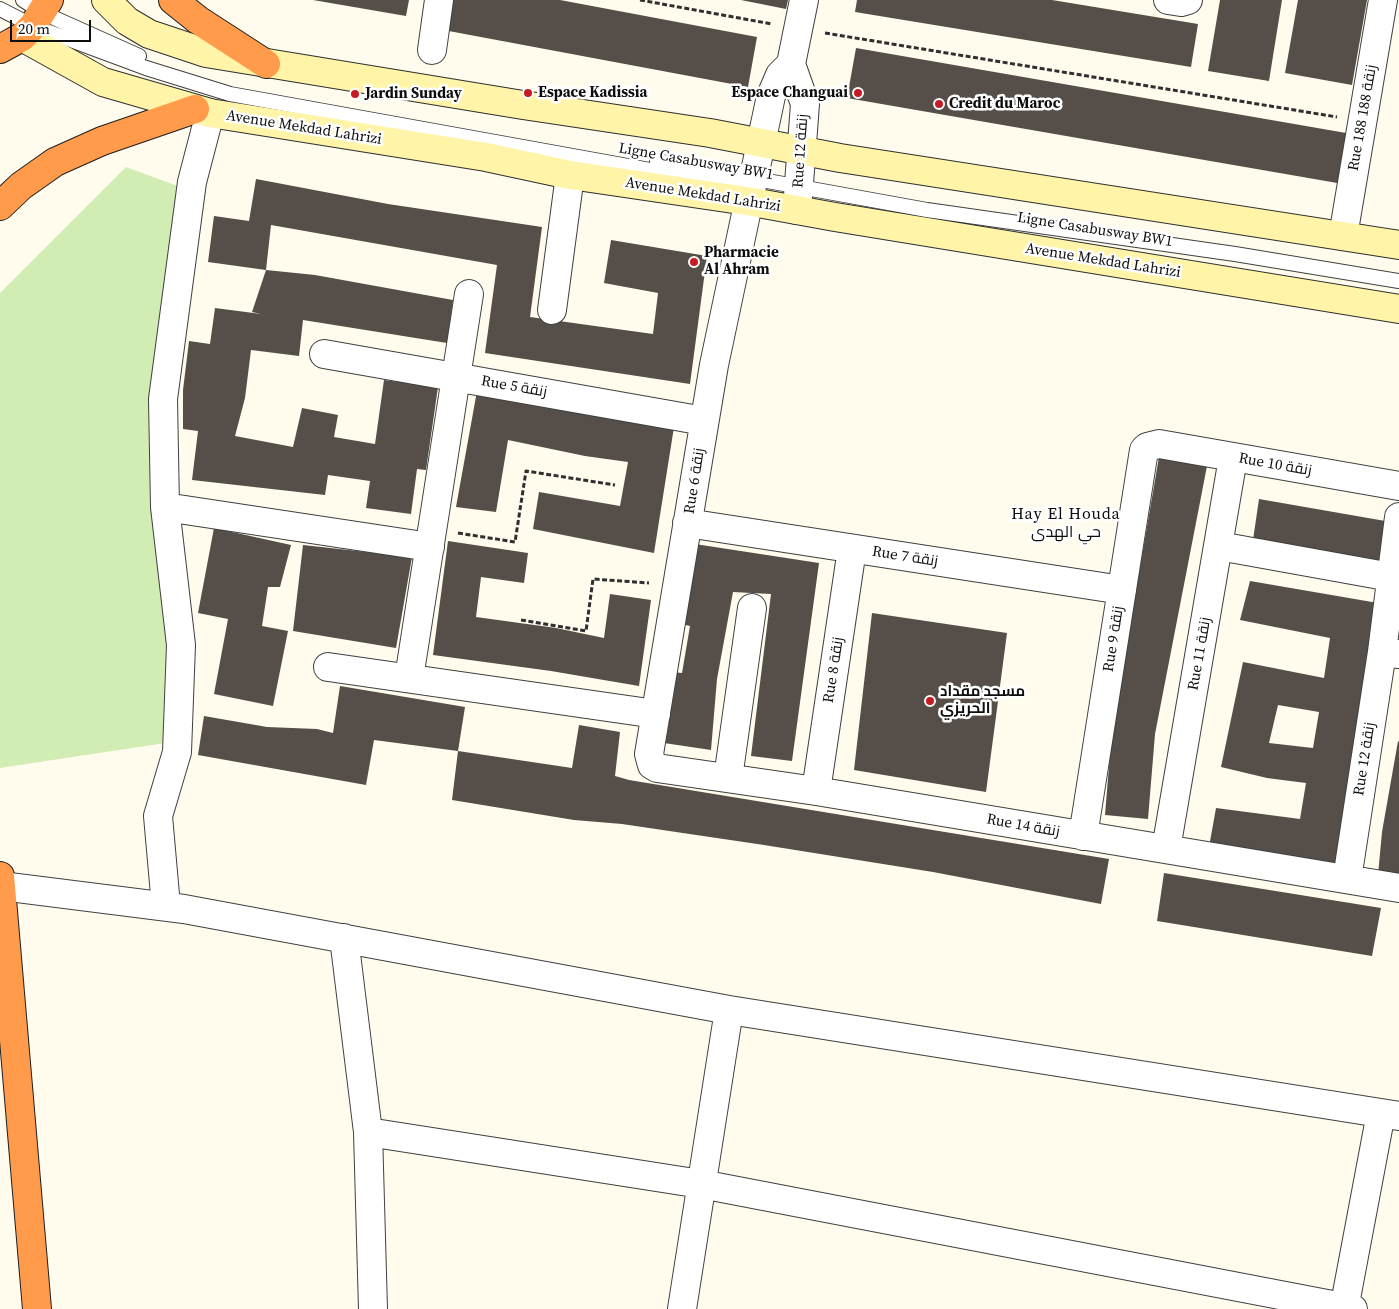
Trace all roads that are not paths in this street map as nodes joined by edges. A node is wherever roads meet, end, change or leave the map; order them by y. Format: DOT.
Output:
graph roads {
  1 [pos="106,0"];
  2 [pos="173,0"];
  3 [pos="439,0"];
  4 [pos="804,0"];
  5 [pos="1383,0"];
  6 [pos="0,9"];
  7 [pos="28,21"];
  8 [pos="432,50"];
  9 [pos="266,64"];
  10 [pos="791,64"];
  11 [pos="203,111"];
  12 [pos="760,144"];
  13 [pos="801,151"];
  14 [pos="570,175"];
  15 [pos="750,189"];
  16 [pos="798,198"];
  17 [pos="0,206"];
  18 [pos="1343,236"];
  19 [pos="1399,245"];
  20 [pos="1399,281"];
  21 [pos="469,294"];
  22 [pos="1399,296"];
  23 [pos="1399,309"];
  24 [pos="552,310"];
  25 [pos="324,354"];
  26 [pos="456,377"];
  27 [pos="704,421"];
  28 [pos="1150,444"];
  29 [pos="1233,458"];
  30 [pos="1399,486"];
  31 [pos="165,507"];
  32 [pos="1399,517"];
  33 [pos="688,523"];
  34 [pos="431,538"];
  35 [pos="1219,546"];
  36 [pos="852,548"];
  37 [pos="1391,577"];
  38 [pos="1122,590"];
  39 [pos="752,608"];
  40 [pos="1392,653"];
  41 [pos="328,667"];
  42 [pos="409,678"];
  43 [pos="656,714"];
  44 [pos="650,762"];
  45 [pos="728,778"];
  46 [pos="816,791"];
  47 [pos="1083,836"];
  48 [pos="1166,849"];
  49 [pos="1347,879"];
  50 [pos="0,881"];
  51 [pos="1399,888"];
  52 [pos="166,906"];
  53 [pos="344,938"];
  54 [pos="729,1010"];
  55 [pos="1390,1114"];
  56 [pos="368,1132"];
  57 [pos="701,1184"];
  58 [pos="37,1309"];
  59 [pos="373,1309"];
  60 [pos="682,1309"];
  61 [pos="1347,1309"];
  1 -- 9 [label="main road"];
  2 -- 9 [label="highway"];
  3 -- 8 [label="street"];
  4 -- 10 [label="street"];
  5 -- 18 [label="street, Rue 188 زنقة 188"];
  6 -- 7 [label="lane, Ligne Casabusway BW1"];
  7 -- 11 [label="main road, Avenue Mekdad Lahrizi"];
  7 -- 15 [label="lane, Ligne Casabusway BW1"];
  9 -- 12 [label="main road"];
  10 -- 12 [label="street"];
  10 -- 13 [label="street, Rue 12 زنقة"];
  11 -- 14 [label="main road, Avenue Mekdad Lahrizi"];
  11 -- 17 [label="highway"];
  11 -- 31 [label="street"];
  12 -- 13 [label="main road"];
  12 -- 15 [label="street"];
  13 -- 16 [label="street, Rue 12 زنقة"];
  13 -- 18 [label="main road"];
  14 -- 15 [label="main road, Avenue Mekdad Lahrizi"];
  14 -- 24 [label="street"];
  15 -- 16 [label="main road, Avenue Mekdad Lahrizi"];
  15 -- 27 [label="street, Rue 6 زنقة"];
  16 -- 20 [label="lane, Ligne Casabusway BW1"];
  16 -- 22 [label="lane, Ligne Casabusway BW1"];
  16 -- 23 [label="main road, Avenue Mekdad Lahrizi"];
  18 -- 19 [label="main road"];
  21 -- 26 [label="street"];
  25 -- 26 [label="street, Rue 5 زنقة"];
  26 -- 27 [label="street, Rue 5 زنقة"];
  26 -- 34 [label="street"];
  27 -- 33 [label="street, Rue 6 زنقة"];
  28 -- 29 [label="street, Rue 10 زنقة"];
  28 -- 38 [label="street, Rue 9 زنقة"];
  29 -- 30 [label="street, Rue 10 زنقة"];
  29 -- 35 [label="street, Rue 11 زنقة"];
  31 -- 34 [label="street"];
  31 -- 52 [label="street"];
  32 -- 37 [label="street, Rue 12 زنقة"];
  33 -- 36 [label="street, Rue 7 زنقة"];
  33 -- 43 [label="street, Rue 6 زنقة"];
  34 -- 42 [label="street"];
  35 -- 37 [label="street"];
  35 -- 48 [label="street, Rue 11 زنقة"];
  36 -- 38 [label="street, Rue 7 زنقة"];
  36 -- 46 [label="street, Rue 8 زنقة"];
  37 -- 40 [label="street, Rue 12 زنقة"];
  38 -- 47 [label="street, Rue 9 زنقة"];
  39 -- 45 [label="street"];
  40 -- 49 [label="street, Rue 12 زنقة"];
  41 -- 42 [label="street"];
  42 -- 43 [label="street"];
  43 -- 44 [label="street, Rue 6 زنقة"];
  44 -- 45 [label="street, Rue 14 زنقة"];
  45 -- 46 [label="street, Rue 14 زنقة"];
  46 -- 47 [label="street, Rue 14 زنقة"];
  47 -- 48 [label="street, Rue 14 زنقة"];
  48 -- 49 [label="street, Rue 14 زنقة"];
  49 -- 51 [label="street, Rue 14 زنقة"];
  50 -- 52 [label="street"];
  50 -- 58 [label="highway"];
  52 -- 53 [label="street"];
  53 -- 54 [label="street"];
  53 -- 56 [label="street"];
  54 -- 55 [label="street"];
  54 -- 57 [label="street"];
  55 -- 61 [label="street"];
  56 -- 57 [label="street"];
  56 -- 59 [label="street"];
  57 -- 60 [label="street"];
  57 -- 61 [label="street"];
}
